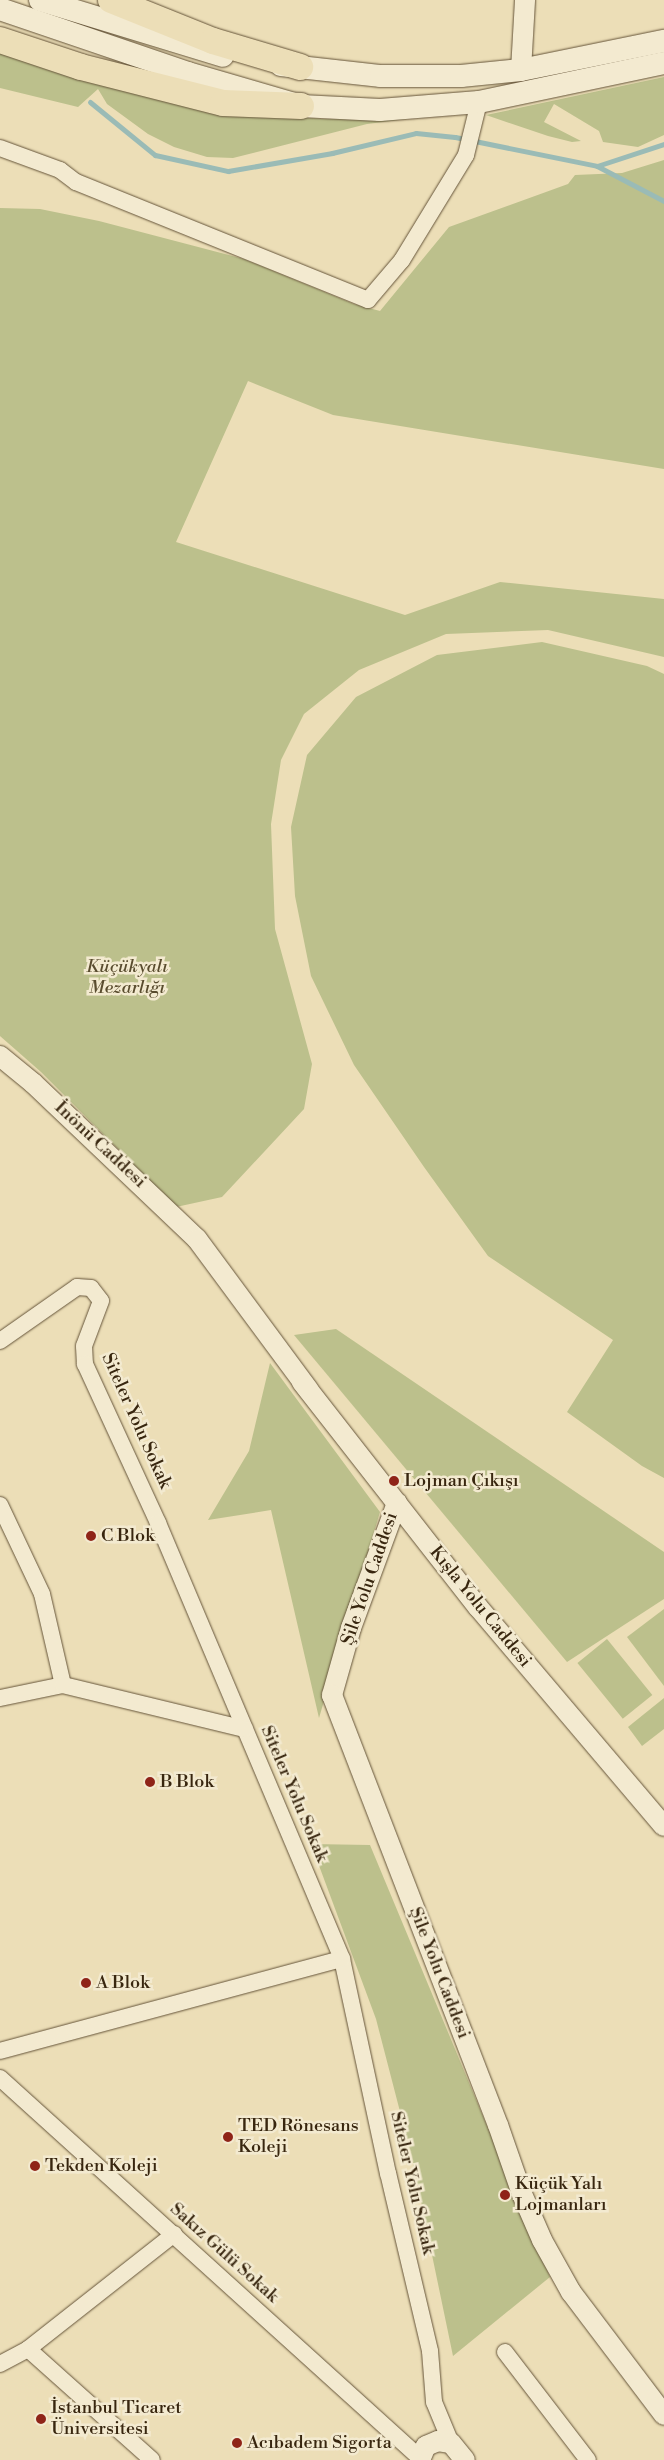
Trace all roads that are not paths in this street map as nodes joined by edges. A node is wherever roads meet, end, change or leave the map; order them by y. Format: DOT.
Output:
graph roads {
  1 [pos="40,0"];
  2 [pos="111,0"];
  3 [pos="525,0"];
  4 [pos="0,9"];
  5 [pos="0,40"];
  6 [pos="664,41"];
  7 [pos="664,63"];
  8 [pos="300,68"];
  9 [pos="522,70"];
  10 [pos="479,102"];
  11 [pos="301,106"];
  12 [pos="0,148"];
  13 [pos="0,1056"];
  14 [pos="197,1239"];
  15 [pos="0,1341"];
  16 [pos="397,1503"];
  17 [pos="0,1505"];
  18 [pos="63,1686"];
  19 [pos="0,1698"];
  20 [pos="245,1729"];
  21 [pos="664,1826"];
  22 [pos="342,1959"];
  23 [pos="0,2052"];
  24 [pos="0,2078"];
  25 [pos="174,2234"];
  26 [pos="28,2349"];
  27 [pos="505,2352"];
  28 [pos="0,2364"];
  29 [pos="664,2414"];
  30 [pos="460,2454"];
  31 [pos="420,2459"];
  32 [pos="152,2460"];
  33 [pos="588,2460"];
  1 -- 8 [label="main road"];
  2 -- 8 [label="highway"];
  3 -- 9 [label="street"];
  4 -- 11 [label="main road"];
  5 -- 11 [label="highway"];
  6 -- 9 [label="main road"];
  7 -- 10 [label="main road"];
  8 -- 9 [label="main road"];
  10 -- 11 [label="main road"];
  10 -- 12 [label="street"];
  13 -- 14 [label="street, İnönü Caddesi"];
  14 -- 16 [label="street, Kışla Yolu Caddesi"];
  15 -- 20 [label="street, Siteler Yolu Sokak"];
  16 -- 21 [label="street, Kışla Yolu Caddesi"];
  16 -- 29 [label="street, Şile Yolu Caddesi"];
  17 -- 18 [label="street"];
  18 -- 19 [label="street"];
  18 -- 20 [label="street"];
  20 -- 22 [label="street, Siteler Yolu Sokak"];
  22 -- 23 [label="street"];
  22 -- 30 [label="street, Siteler Yolu Sokak"];
  24 -- 25 [label="street, Sakız Gülü Sokak"];
  25 -- 26 [label="street"];
  25 -- 31 [label="street, Sakız Gülü Sokak"];
  26 -- 28 [label="street"];
  26 -- 32 [label="street"];
  27 -- 33 [label="street"];
  30 -- 31 [label="street"];
}
